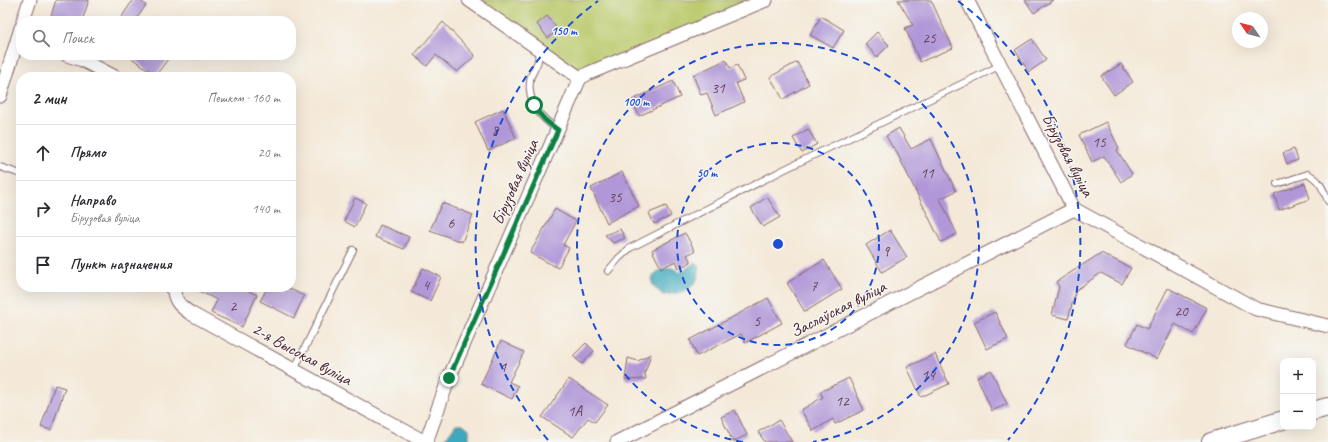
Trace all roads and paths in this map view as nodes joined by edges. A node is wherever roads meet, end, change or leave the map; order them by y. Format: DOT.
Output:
graph roads {
  1 [pos="30,0"];
  2 [pos="469,0"];
  3 [pos="766,0"];
  4 [pos="967,0"];
  5 [pos="25,16"];
  6 [pos="16,48"];
  7 [pos="538,49"];
  8 [pos="82,60"];
  9 [pos="1000,65"];
  10 [pos="105,72"];
  11 [pos="580,78"];
  12 [pos="0,96"];
  13 [pos="558,130"];
  14 [pos="0,167"];
  15 [pos="16,172"];
  16 [pos="1277,184"];
  17 [pos="1328,201"];
  18 [pos="1074,209"];
  19 [pos="353,250"];
  20 [pos="608,271"];
  21 [pos="172,292"];
  22 [pos="1328,326"];
  23 [pos="294,370"];
  24 [pos="1328,407"];
  25 [pos="1316,410"];
  26 [pos="1280,421"];
  27 [pos="426,442"];
  28 [pos="617,442"];
  29 [pos="1211,442"];
  1 -- 5 [label="street"];
  2 -- 7 [label="street"];
  3 -- 11 [label="street"];
  4 -- 9 [label="street, Бірузовая вуліца"];
  6 -- 12 [label="street"];
  7 -- 11 [label="street"];
  7 -- 13 [label="lane"];
  8 -- 10 [label="street"];
  9 -- 18 [label="street, Бірузовая вуліца"];
  9 -- 20 [label="lane"];
  11 -- 13 [label="street, Бірузовая вуліца"];
  13 -- 27 [label="street, Бірузовая вуліца"];
  14 -- 15 [label="lane"];
  16 -- 17 [label="lane"];
  18 -- 22 [label="street, Бірузовая вуліца"];
  18 -- 28 [label="street, Заслаўская вуліца"];
  19 -- 23 [label="lane"];
  21 -- 23 [label="street, 2-я Высокая вуліца"];
  23 -- 27 [label="street, 2-я Высокая вуліца"];
  24 -- 25 [label="main road"];
  26 -- 29 [label="main road"];
}
